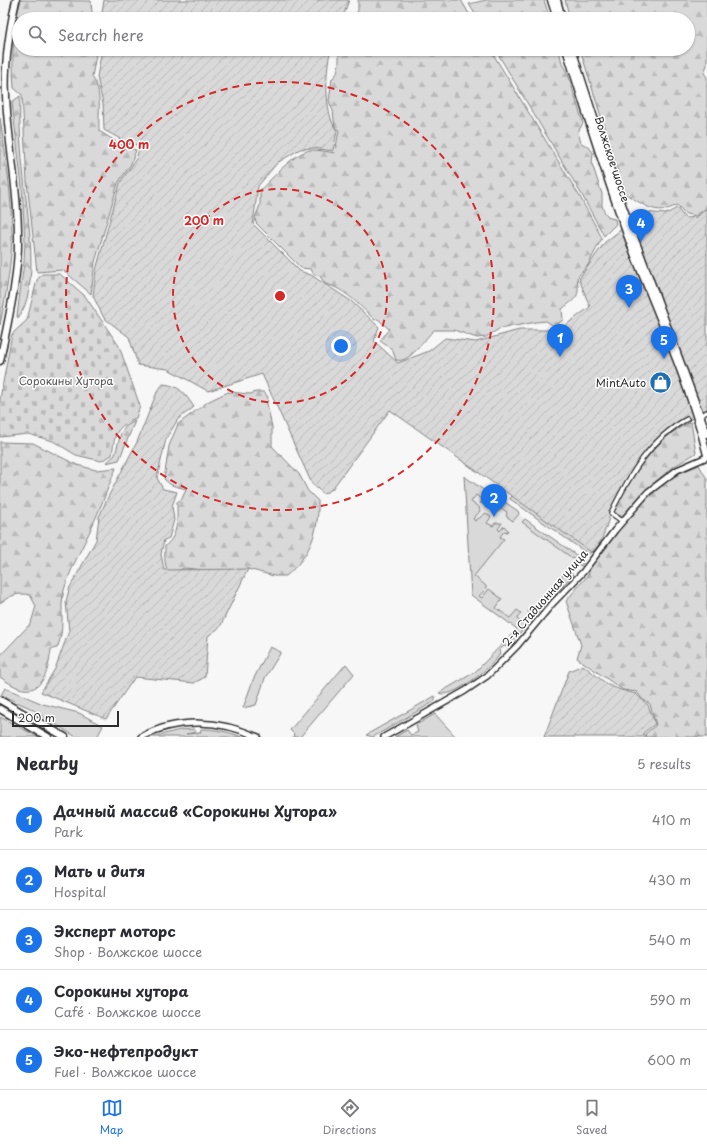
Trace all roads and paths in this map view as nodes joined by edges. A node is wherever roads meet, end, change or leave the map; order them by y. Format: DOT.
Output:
graph roads {
  1 [pos="16,0"];
  2 [pos="551,0"];
  3 [pos="557,0"];
  4 [pos="14,12"];
  5 [pos="555,12"];
  6 [pos="560,12"];
  7 [pos="12,21"];
  8 [pos="568,56"];
  9 [pos="574,56"];
  10 [pos="0,361"];
  11 [pos="704,414"];
  12 [pos="687,420"];
  13 [pos="707,434"];
  14 [pos="707,456"];
  15 [pos="622,521"];
  16 [pos="0,700"];
  17 [pos="0,709"];
  18 [pos="48,737"];
  19 [pos="65,737"];
  20 [pos="141,737"];
  21 [pos="258,737"];
  22 [pos="384,737"];
  1 -- 4 [label="main road"];
  2 -- 5 [label="main road"];
  3 -- 6 [label="main road"];
  7 -- 10 [label="main road"];
  8 -- 14 [label="main road, Волжское шоссе"];
  9 -- 11 [label="main road, Волжское шоссе"];
  11 -- 13 [label="main road, Волжское шоссе"];
  12 -- 15 [label="street"];
  14 -- 15 [label="main road, 2-я Стадионная улица"];
  15 -- 22 [label="main road, 2-я Стадионная улица"];
  16 -- 19 [label="main road"];
  17 -- 18 [label="main road"];
  20 -- 21 [label="main road"];
}
